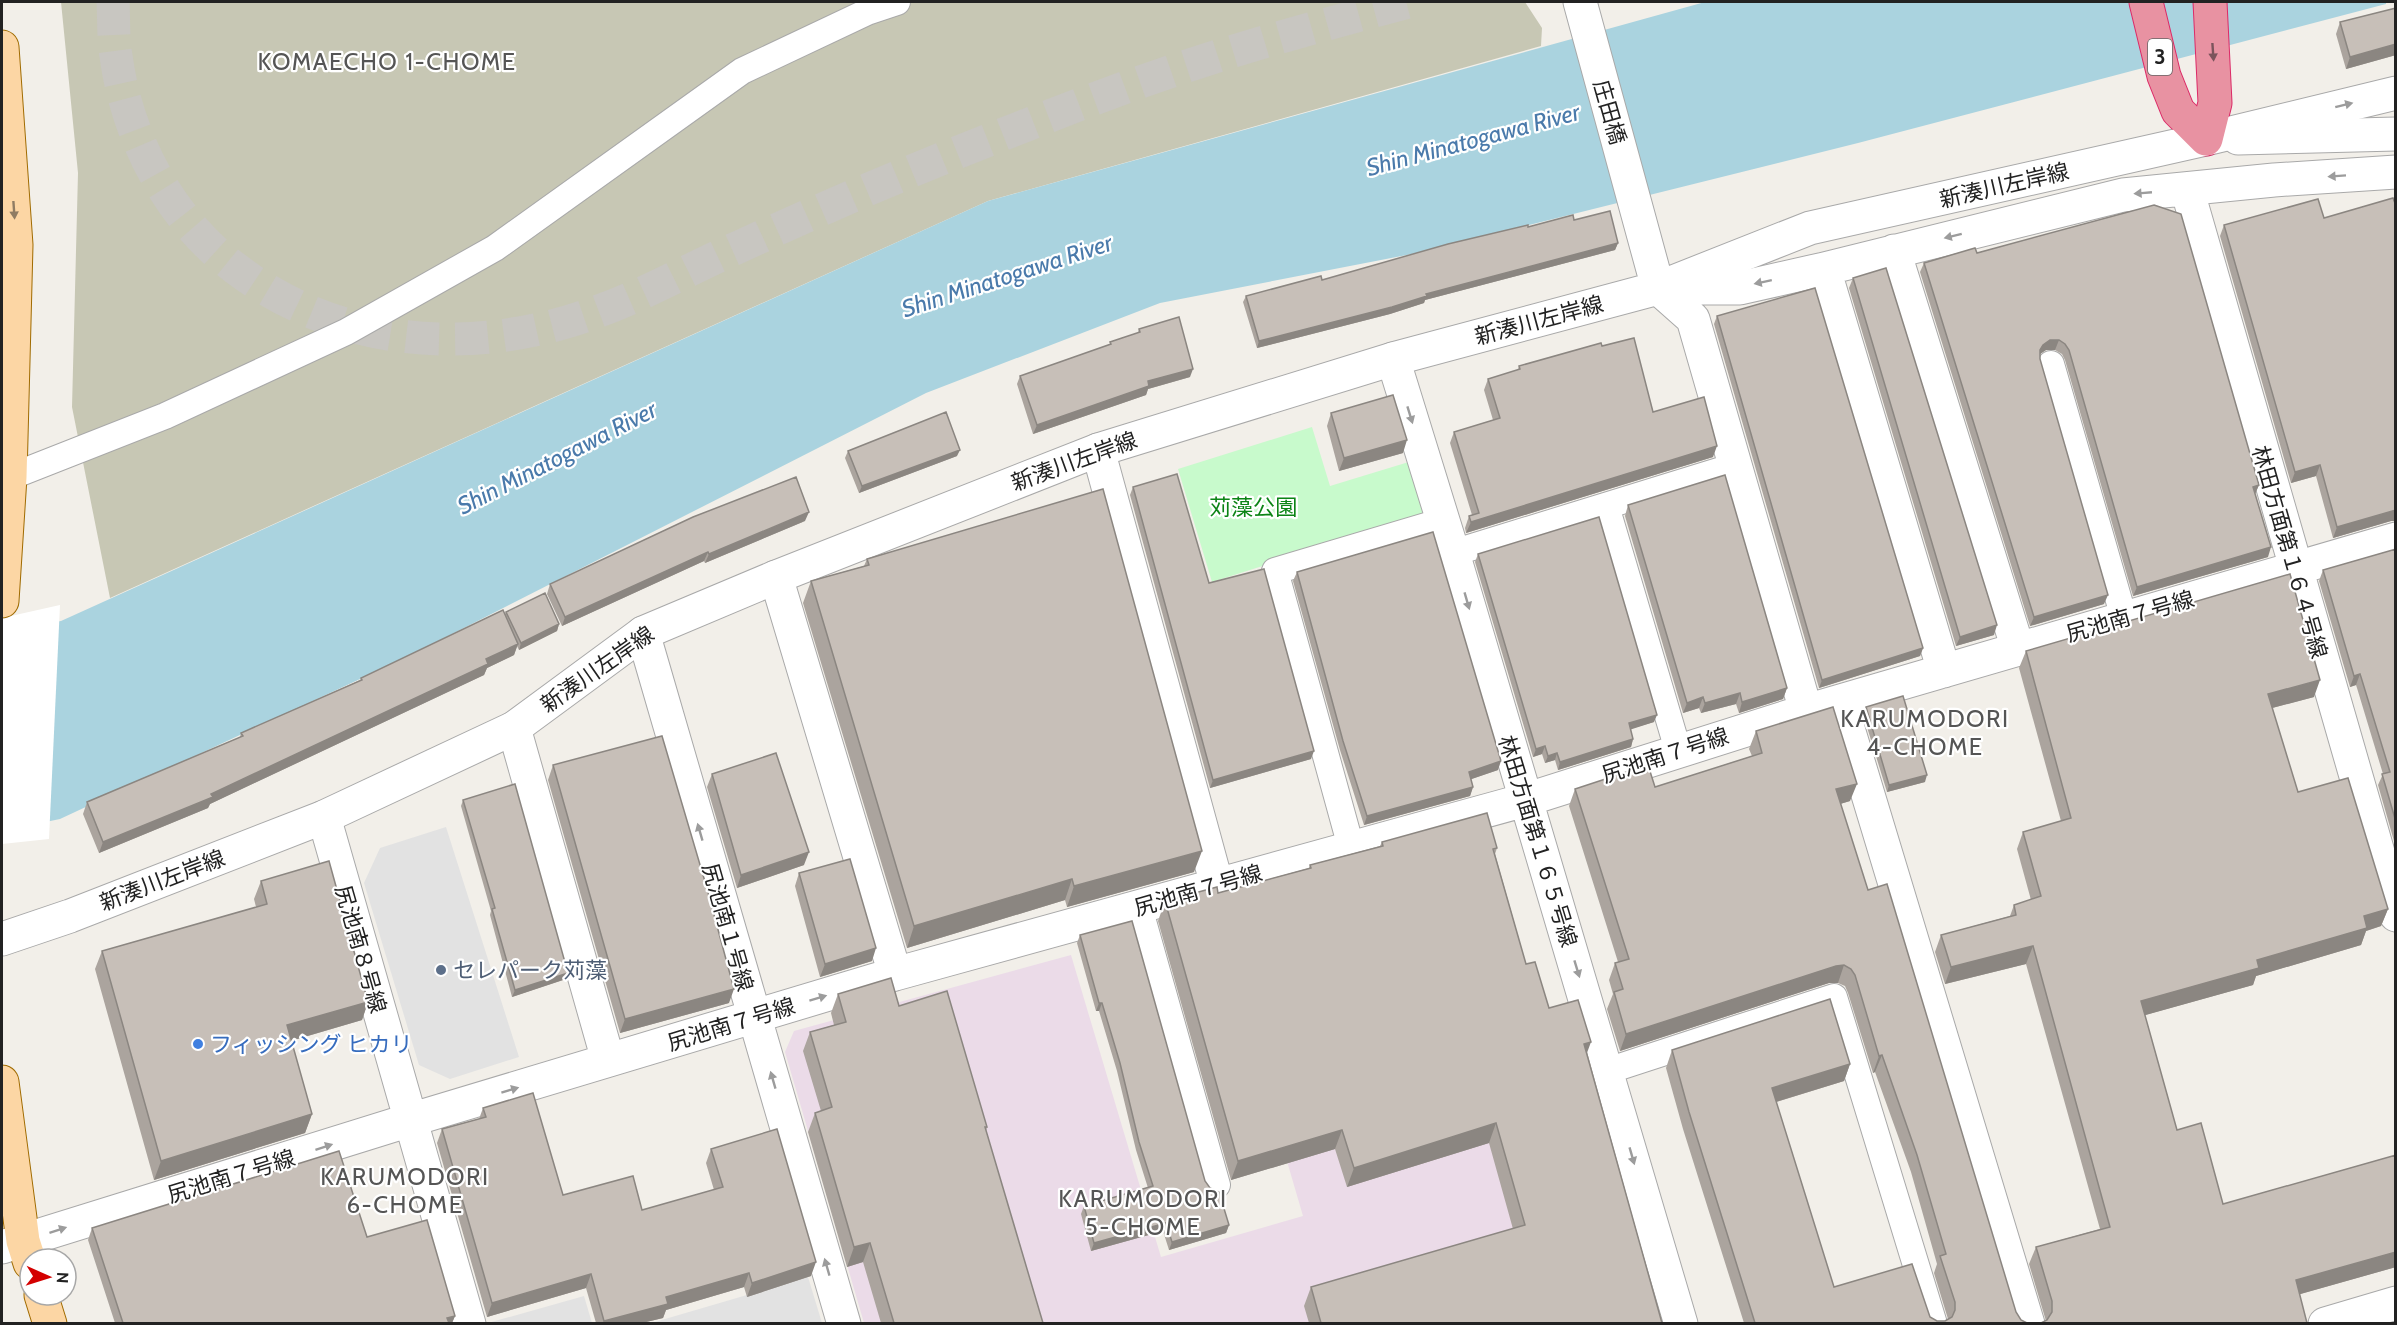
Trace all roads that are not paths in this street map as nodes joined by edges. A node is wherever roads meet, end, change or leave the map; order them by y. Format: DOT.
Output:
graph roads {
  1 [pos="897,2"];
  2 [pos="2146,2"];
  3 [pos="2210,2"];
  4 [pos="1580,5"];
  5 [pos="2,47"];
  6 [pos="2396,93"];
  7 [pos="2396,134"];
  8 [pos="2206,139"];
  9 [pos="2396,172"];
  10 [pos="2187,189"];
  11 [pos="1894,250"];
  12 [pos="1824,269"];
  13 [pos="1658,288"];
  14 [pos="1393,359"];
  15 [pos="2051,364"];
  16 [pos="1098,450"];
  17 [pos="1735,466"];
  18 [pos="6,479"];
  19 [pos="1606,506"];
  20 [pos="1443,521"];
  21 [pos="2396,539"];
  22 [pos="1453,553"];
  23 [pos="2294,568"];
  24 [pos="776,577"];
  25 [pos="2,601"];
  26 [pos="2124,618"];
  27 [pos="643,633"];
  28 [pos="2018,649"];
  29 [pos="1944,671"];
  30 [pos="1840,702"];
  31 [pos="1806,711"];
  32 [pos="514,728"];
  33 [pos="1678,750"];
  34 [pos="1525,800"];
  35 [pos="324,817"];
  36 [pos="1351,847"];
  37 [pos="1217,885"];
  38 [pos="1139,907"];
  39 [pos="2396,915"];
  40 [pos="2,939"];
  41 [pos="895,974"];
  42 [pos="754,1017"];
  43 [pos="608,1060"];
  44 [pos="1607,1071"];
  45 [pos="2,1082"];
  46 [pos="410,1120"];
  47 [pos="1217,1185"];
  48 [pos="27,1247"];
  49 [pos="18,1250"];
  50 [pos="2396,1304"];
  51 [pos="45,1307"];
  52 [pos="50,1323"];
  53 [pos="469,1323"];
  54 [pos="844,1323"];
  55 [pos="1681,1323"];
  56 [pos="1934,1323"];
  57 [pos="2028,1323"];
  58 [pos="2325,1323"];
  1 -- 18 [label="lane"];
  2 -- 8 [label="highway, 3"];
  3 -- 8 [label="highway, one-way"];
  4 -- 13 [label="street, 庄田橋"];
  5 -- 18 [label="main road, one-way"];
  8 -- 6 [label="street, 新湊川左岸線, one-way"];
  7 -- 8 [label="street, 新湊川左岸線"];
  8 -- 13 [label="street, 新湊川左岸線"];
  9 -- 10 [label="street, one-way"];
  10 -- 11 [label="street, one-way"];
  10 -- 23 [label="street, 林田方面第１６４号線"];
  11 -- 12 [label="street"];
  11 -- 28 [label="street"];
  12 -- 13 [label="street, one-way"];
  12 -- 29 [label="street"];
  13 -- 14 [label="street, 新湊川左岸線"];
  13 -- 17 [label="street"];
  14 -- 16 [label="street, 新湊川左岸線"];
  14 -- 20 [label="street, 林田方面第１６５号線, one-way"];
  15 -- 26 [label="lane"];
  16 -- 24 [label="street, 新湊川左岸線"];
  16 -- 37 [label="street"];
  17 -- 19 [label="lane"];
  17 -- 31 [label="street"];
  18 -- 25 [label="main road"];
  19 -- 22 [label="lane"];
  19 -- 33 [label="lane"];
  20 -- 22 [label="street, 林田方面第１６５号線"];
  20 -- 36 [label="lane"];
  21 -- 23 [label="street, 尻池南７号線"];
  22 -- 34 [label="street, 林田方面第１６５号線, one-way"];
  23 -- 26 [label="street, 尻池南７号線"];
  23 -- 39 [label="street, 林田方面第１６４号線"];
  24 -- 27 [label="street, 新湊川左岸線"];
  24 -- 41 [label="street"];
  26 -- 28 [label="street, 尻池南７号線"];
  27 -- 32 [label="street, 新湊川左岸線"];
  42 -- 27 [label="street, 尻池南１号線, one-way"];
  28 -- 29 [label="street, 尻池南７号線"];
  29 -- 30 [label="street, 尻池南７号線"];
  30 -- 31 [label="street, 尻池南７号線"];
  30 -- 57 [label="street"];
  31 -- 33 [label="street, 尻池南７号線"];
  32 -- 35 [label="street, 新湊川左岸線"];
  32 -- 43 [label="street"];
  33 -- 34 [label="street, 尻池南７号線"];
  34 -- 36 [label="street, 尻池南７号線"];
  34 -- 44 [label="street, 林田方面第１６５号線, one-way"];
  35 -- 40 [label="street, 新湊川左岸線"];
  35 -- 46 [label="street, 尻池南８号線"];
  36 -- 37 [label="street, 尻池南７号線"];
  37 -- 38 [label="street, 尻池南７号線"];
  38 -- 41 [label="street, 尻池南７号線"];
  38 -- 47 [label="lane"];
  42 -- 41 [label="street, 尻池南７号線, one-way"];
  42 -- 43 [label="street, 尻池南７号線"];
  54 -- 42 [label="street, 尻池南１号線, one-way"];
  46 -- 43 [label="street, 尻池南７号線, one-way"];
  44 -- 55 [label="street, 林田方面第１６５号線, one-way"];
  44 -- 56 [label="lane"];
  45 -- 49 [label="main road"];
  48 -- 46 [label="street, 尻池南７号線, one-way"];
  46 -- 53 [label="street, 尻池南８号線"];
  50 -- 58 [label="street"];
  51 -- 52 [label="main road"];
}
